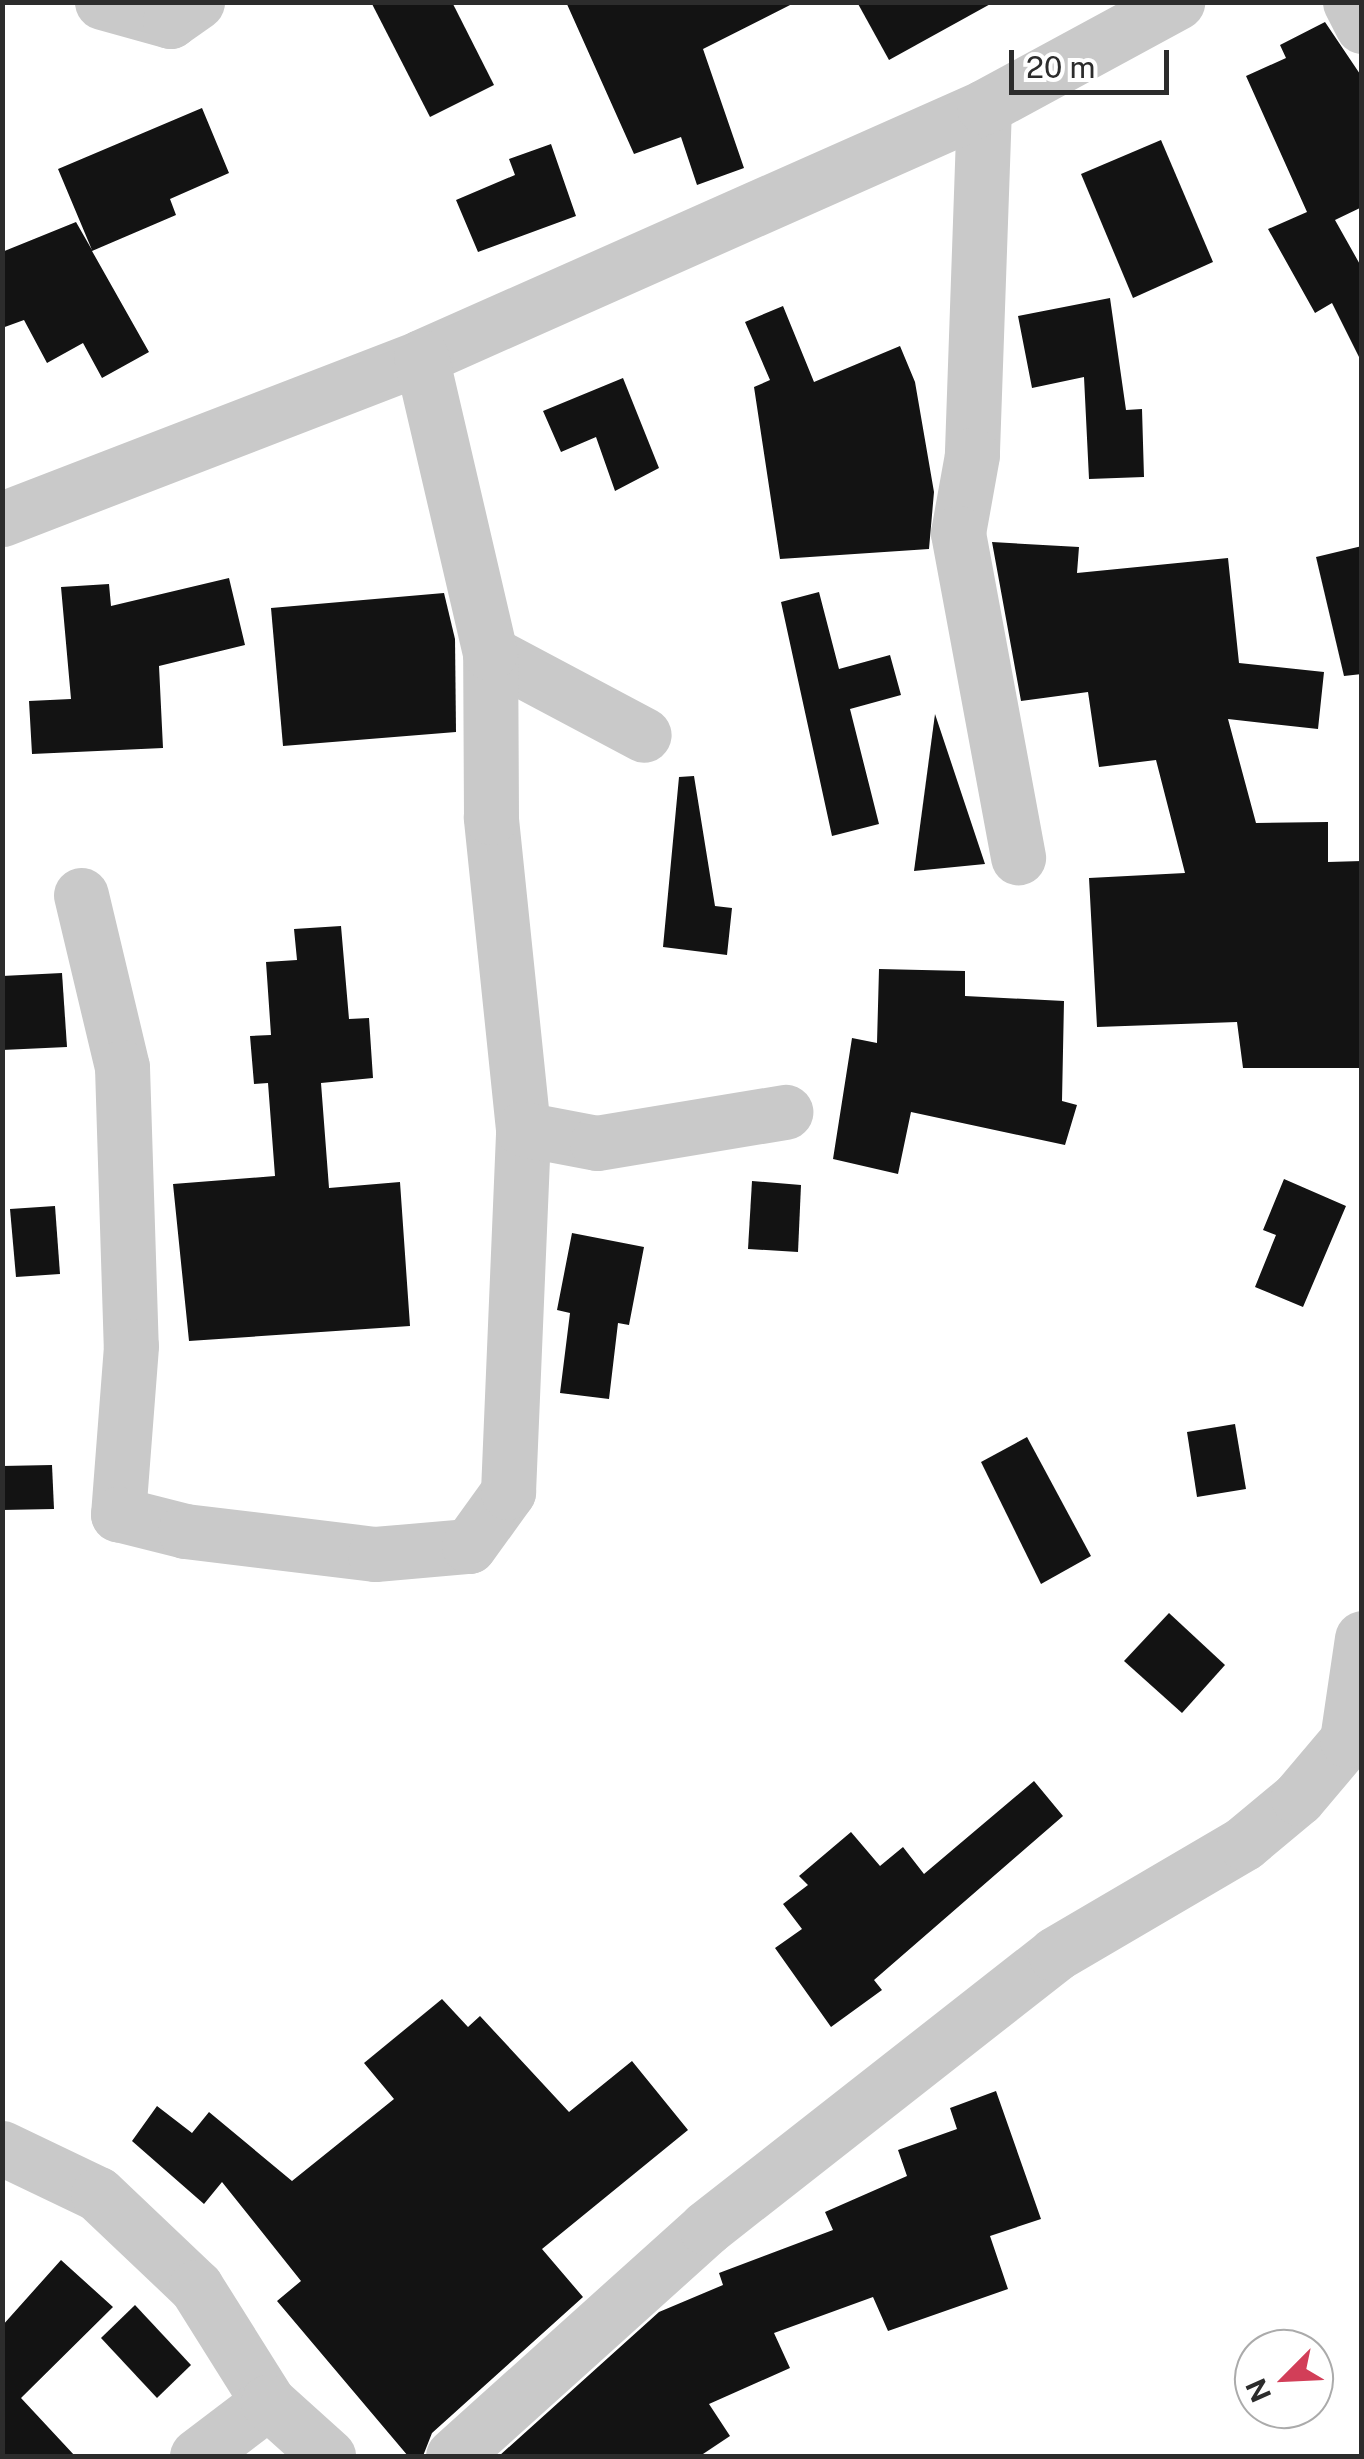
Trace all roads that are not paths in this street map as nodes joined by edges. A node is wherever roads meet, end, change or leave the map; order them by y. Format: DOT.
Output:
graph roads {
  1 [pos="102,2"];
  2 [pos="197,2"];
  3 [pos="1177,2"];
  4 [pos="1350,2"];
  5 [pos="1362,26"];
  6 [pos="984,108"];
  7 [pos="421,357"];
  8 [pos="2,519"];
  9 [pos="490,653"];
  10 [pos="644,735"];
  11 [pos="1018,858"];
  12 [pos="81,895"];
  13 [pos="785,1112"];
  14 [pos="523,1130"];
  15 [pos="1362,1638"];
  16 [pos="2,2148"];
  17 [pos="268,2402"];
  18 [pos="197,2456"];
  19 [pos="328,2456"];
  20 [pos="453,2456"];
  1 -- 2 [label="street"];
  3 -- 6 [label="street"];
  4 -- 5 [label="street"];
  6 -- 7 [label="street"];
  6 -- 11 [label="street"];
  7 -- 8 [label="street"];
  7 -- 9 [label="street"];
  9 -- 10 [label="street"];
  9 -- 14 [label="street"];
  12 -- 14 [label="street"];
  13 -- 14 [label="street"];
  15 -- 20 [label="street"];
  16 -- 17 [label="street"];
  17 -- 18 [label="street"];
  17 -- 19 [label="street"];
}
